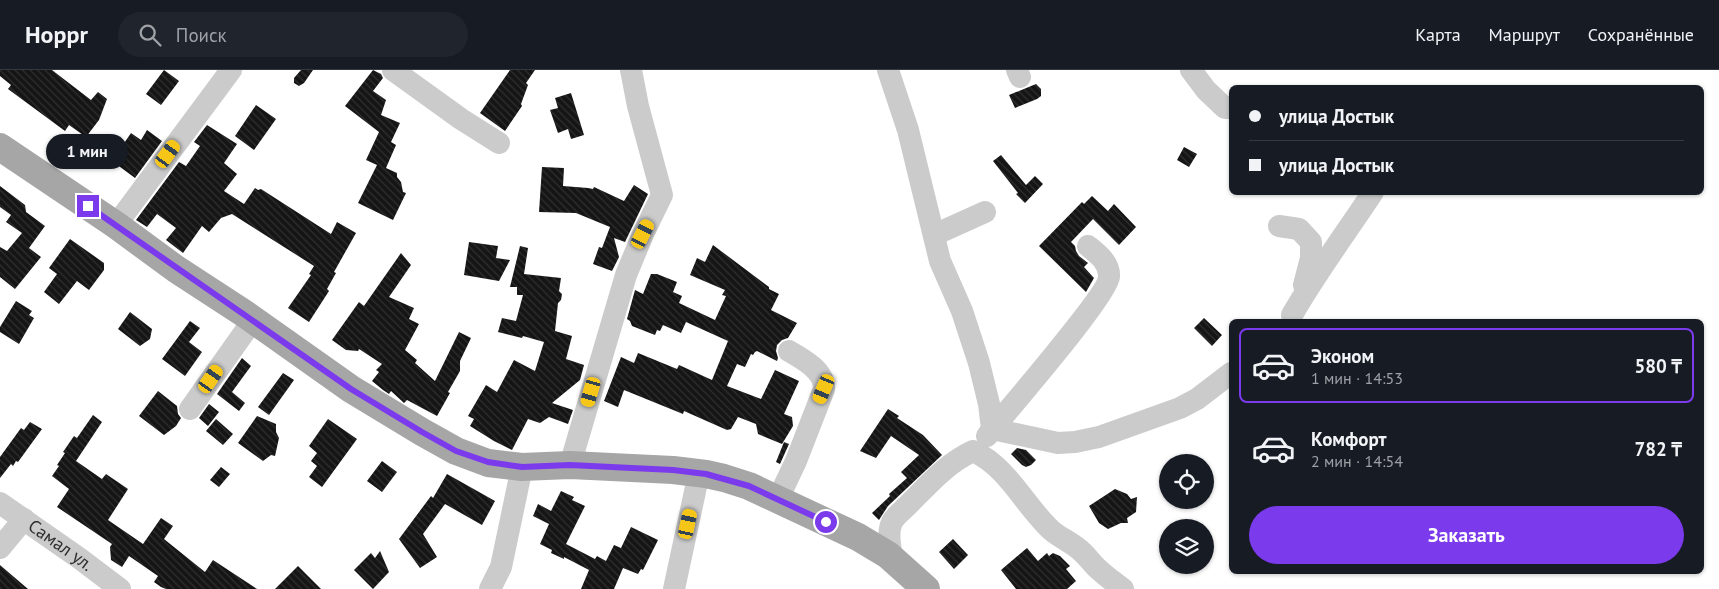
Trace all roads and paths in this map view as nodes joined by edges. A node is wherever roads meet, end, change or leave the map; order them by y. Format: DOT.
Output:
graph roads {
  1 [pos="393,70"];
  2 [pos="631,70"];
  3 [pos="888,70"];
  4 [pos="1192,70"];
  5 [pos="221,73"];
  6 [pos="1229,108"];
  7 [pos="499,144"];
  8 [pos="0,147"];
  9 [pos="1371,195"];
  10 [pos="985,212"];
  11 [pos="116,225"];
  12 [pos="1345,234"];
  13 [pos="934,235"];
  14 [pos="1088,246"];
  15 [pos="1289,318"];
  16 [pos="253,320"];
  17 [pos="789,352"];
  18 [pos="1229,374"];
  19 [pos="190,409"];
  20 [pos="992,429"];
  21 [pos="973,451"];
  22 [pos="570,465"];
  23 [pos="522,467"];
  24 [pos="699,473"];
  25 [pos="778,499"];
  26 [pos="0,503"];
  27 [pos="24,519"];
  28 [pos="0,548"];
  29 [pos="893,560"];
  30 [pos="120,589"];
  31 [pos="490,589"];
  32 [pos="674,589"];
  33 [pos="926,589"];
  34 [pos="1123,589"];
  1 -- 7 [label="street"];
  2 -- 22 [label="street"];
  3 -- 13 [label="street"];
  4 -- 6 [label="street"];
  5 -- 11 [label="street"];
  8 -- 11 [label="main road"];
  9 -- 12 [label="street"];
  10 -- 13 [label="street"];
  11 -- 16 [label="main road"];
  12 -- 15 [label="street"];
  12 -- 15 [label="street"];
  13 -- 20 [label="street"];
  14 -- 20 [label="street"];
  16 -- 19 [label="street"];
  16 -- 23 [label="main road"];
  17 -- 25 [label="street"];
  18 -- 20 [label="street"];
  20 -- 21 [label="street"];
  21 -- 29 [label="street"];
  21 -- 34 [label="street"];
  22 -- 23 [label="main road"];
  22 -- 24 [label="main road"];
  23 -- 31 [label="street"];
  24 -- 25 [label="main road"];
  24 -- 32 [label="street"];
  25 -- 29 [label="main road"];
  26 -- 27 [label="street, Самал ул."];
  27 -- 28 [label="street"];
  27 -- 30 [label="street, Самал ул."];
  29 -- 33 [label="main road"];
}
